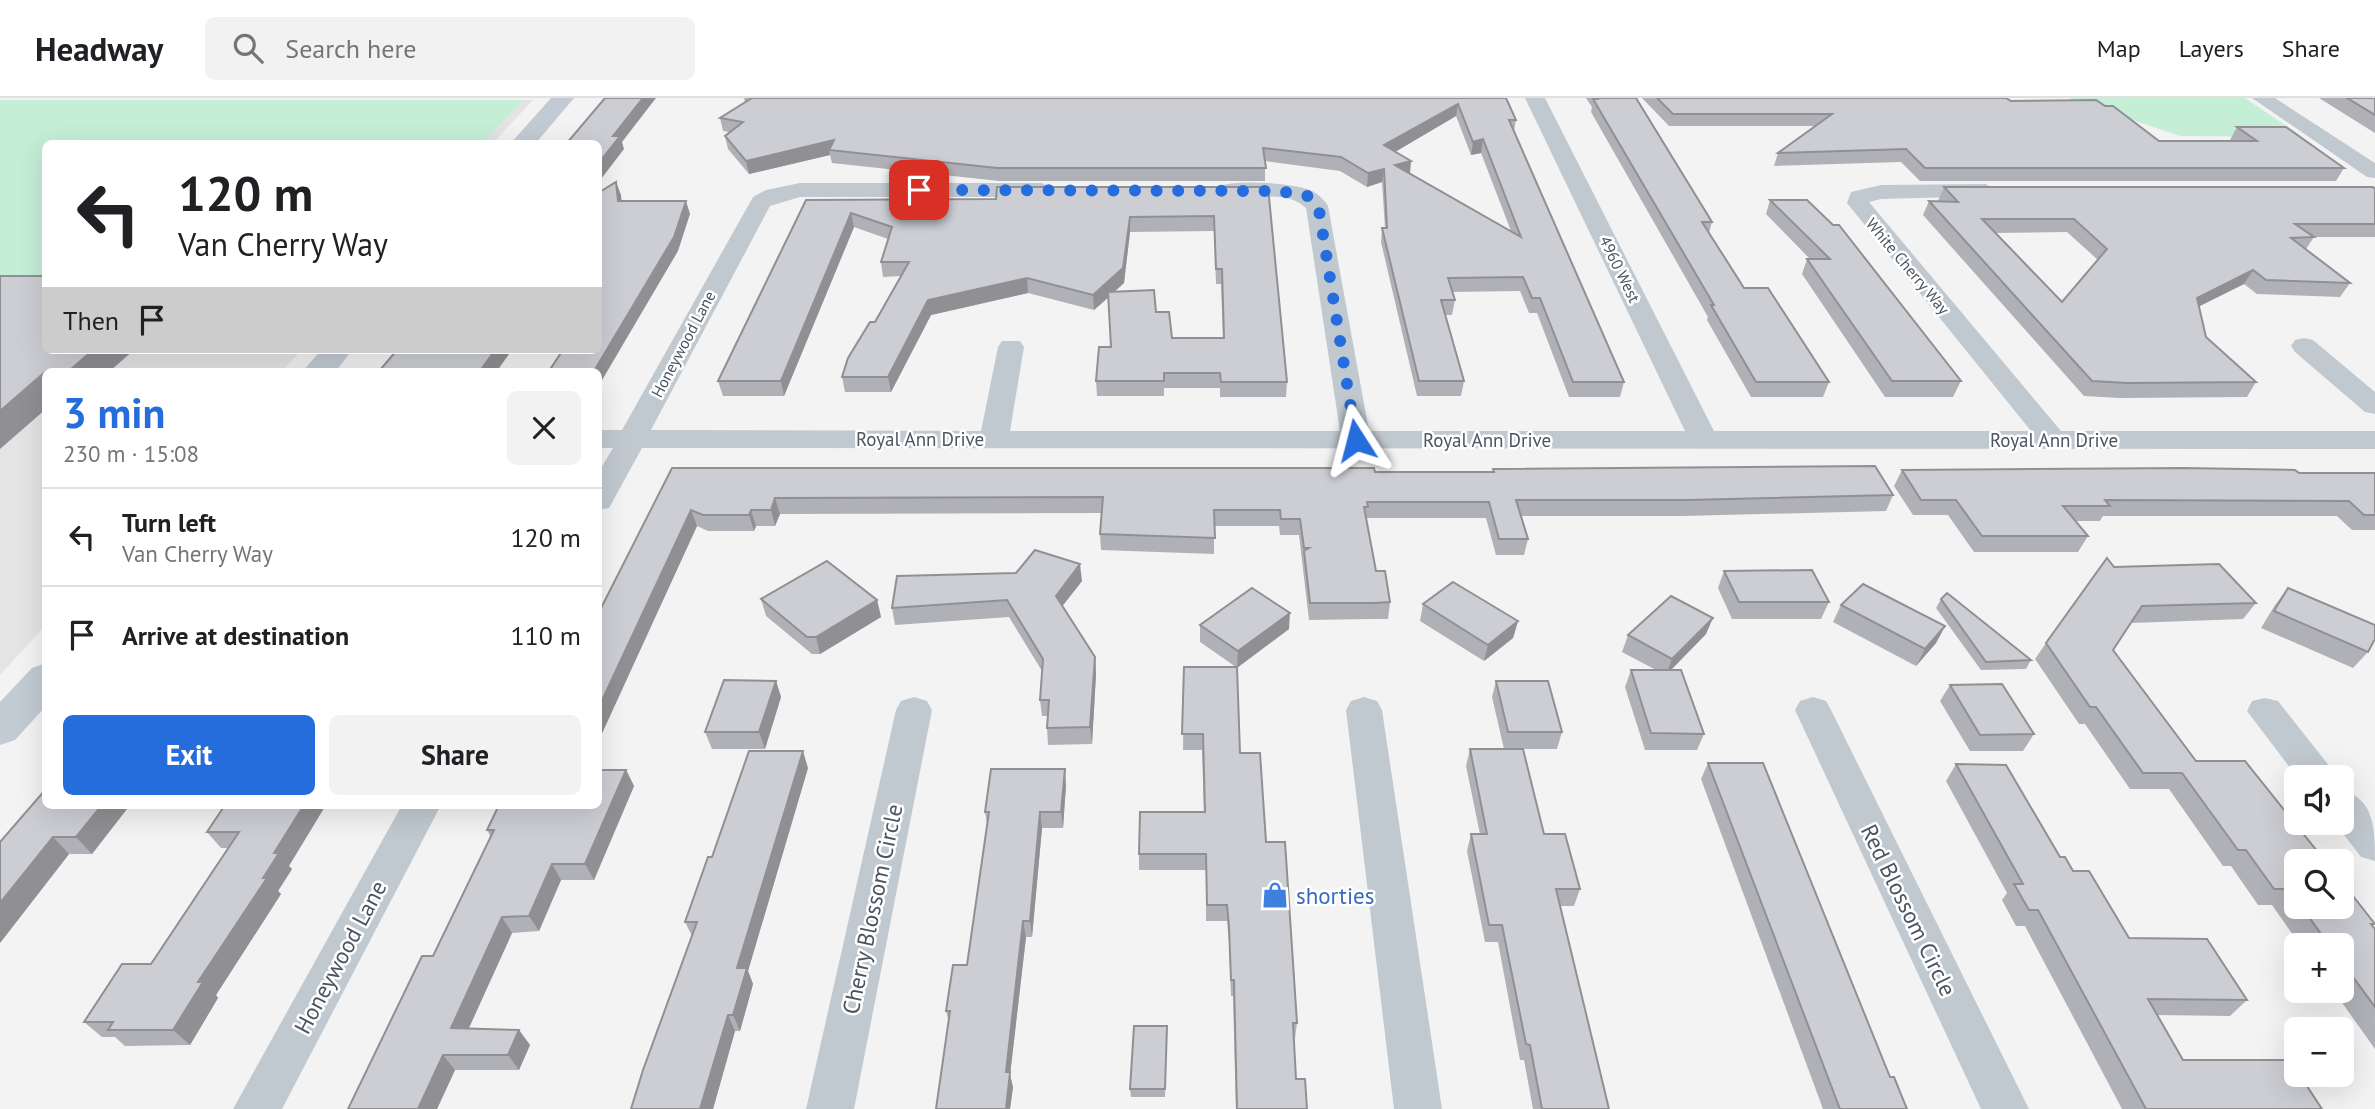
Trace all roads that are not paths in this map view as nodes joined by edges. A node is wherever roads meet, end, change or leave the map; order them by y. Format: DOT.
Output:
graph roads {
  1 [pos="563,98"];
  2 [pos="1535,98"];
  3 [pos="2262,98"];
  4 [pos="526,140"];
  5 [pos="2375,172"];
  6 [pos="1057,191"];
  7 [pos="1195,191"];
  8 [pos="2014,191"];
  9 [pos="2304,346"];
  10 [pos="1012,347"];
  11 [pos="333,354"];
  12 [pos="321,368"];
  13 [pos="2375,406"];
  14 [pos="602,439"];
  15 [pos="631,439"];
  16 [pos="994,440"];
  17 [pos="1356,440"];
  18 [pos="1704,440"];
  19 [pos="2053,440"];
  20 [pos="2375,440"];
  21 [pos="602,493"];
  22 [pos="42,682"];
  23 [pos="914,710"];
  24 [pos="1364,710"];
  25 [pos="1813,710"];
  26 [pos="2266,711"];
  27 [pos="0,729"];
  28 [pos="2309,765"];
  29 [pos="420,809"];
  30 [pos="2354,819"];
  31 [pos="2375,845"];
  32 [pos="257,1109"];
  33 [pos="830,1109"];
  34 [pos="1418,1109"];
  35 [pos="2005,1109"];
  1 -- 4 [label="main road"];
  2 -- 18 [label="street, 4960 West"];
  3 -- 5 [label="street"];
  6 -- 15 [label="street, Honeywood Lane"];
  7 -- 17 [label="street"];
  8 -- 19 [label="street, White Cherry Way"];
  9 -- 13 [label="street"];
  10 -- 16 [label="street"];
  11 -- 12 [label="main road"];
  14 -- 15 [label="street, Royal Ann Drive"];
  15 -- 16 [label="street, Royal Ann Drive"];
  15 -- 21 [label="street, Honeywood Lane"];
  16 -- 17 [label="street, Royal Ann Drive"];
  17 -- 18 [label="street, Royal Ann Drive"];
  18 -- 19 [label="street, Royal Ann Drive"];
  19 -- 20 [label="street, Royal Ann Drive"];
  22 -- 27 [label="main road"];
  23 -- 33 [label="street, Cherry Blossom Circle"];
  24 -- 34 [label="street"];
  25 -- 35 [label="street, Red Blossom Circle"];
  26 -- 28 [label="street"];
  29 -- 32 [label="street, Honeywood Lane"];
  30 -- 31 [label="street"];
}
